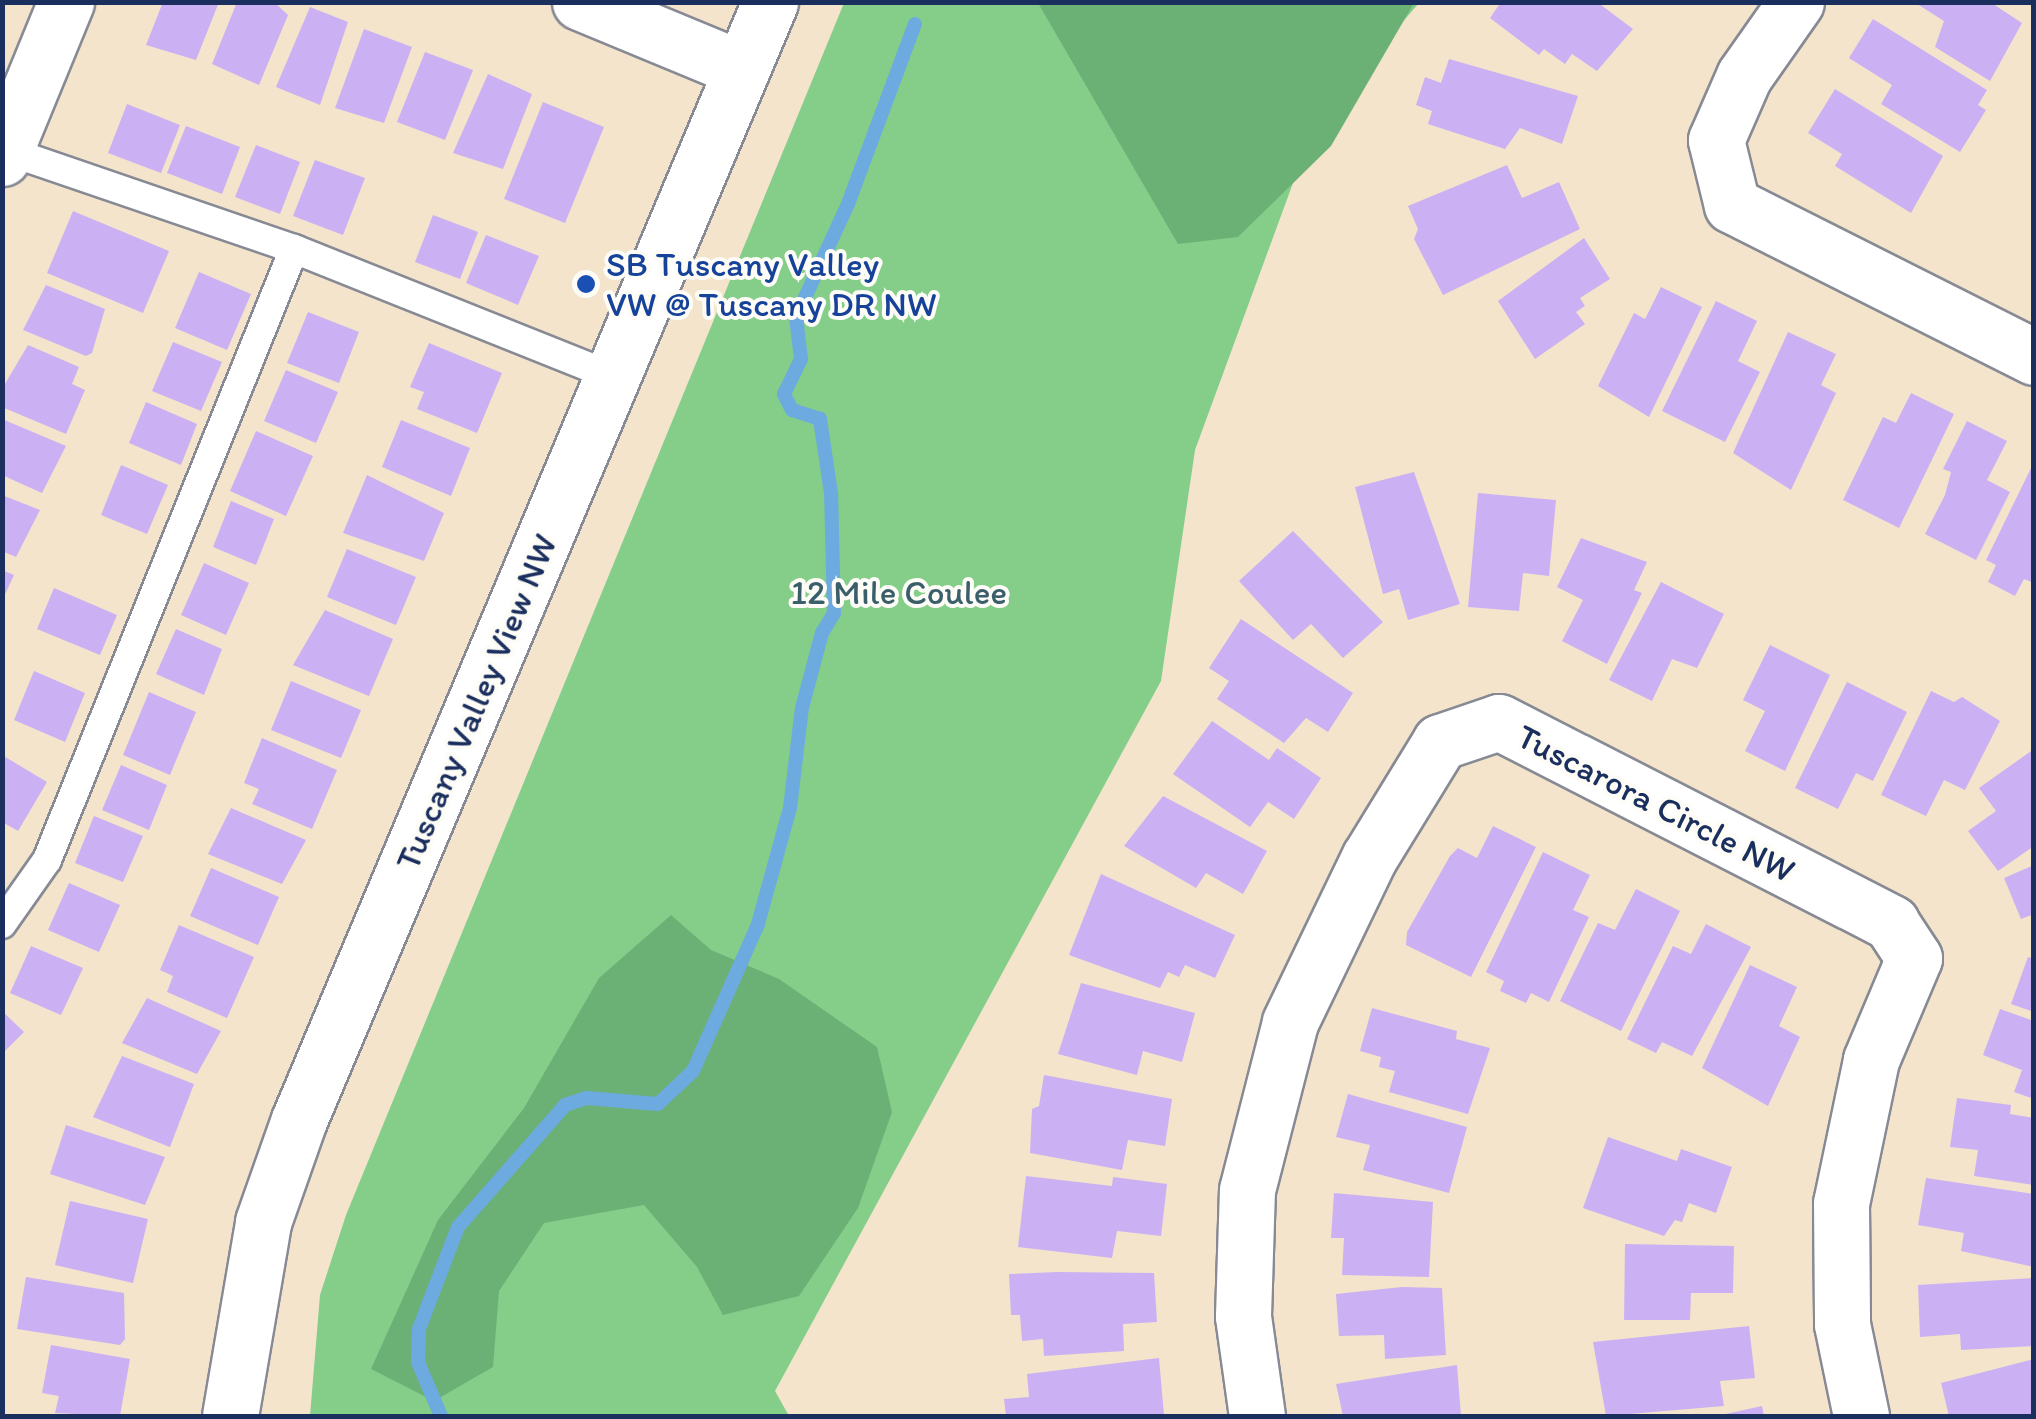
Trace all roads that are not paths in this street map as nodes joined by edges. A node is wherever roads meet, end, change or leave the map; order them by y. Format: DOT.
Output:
graph roads {
  1 [pos="66,2"];
  2 [pos="580,2"];
  3 [pos="770,2"];
  4 [pos="1796,2"];
  5 [pos="742,69"];
  6 [pos="4,152"];
  7 [pos="294,249"];
  8 [pos="2034,357"];
  9 [pos="611,376"];
  10 [pos="2,924"];
  11 [pos="230,1416"];
  12 [pos="1257,1416"];
  13 [pos="1861,1416"];
  1 -- 6 [label="street"];
  2 -- 5 [label="street"];
  3 -- 5 [label="street, Tuscany Valley View NW"];
  4 -- 8 [label="street"];
  5 -- 9 [label="street, Tuscany Valley View NW"];
  6 -- 7 [label="lane"];
  7 -- 9 [label="lane"];
  7 -- 10 [label="lane"];
  9 -- 11 [label="street, Tuscany Valley View NW"];
  12 -- 13 [label="street, Tuscarora Circle NW"];
}
